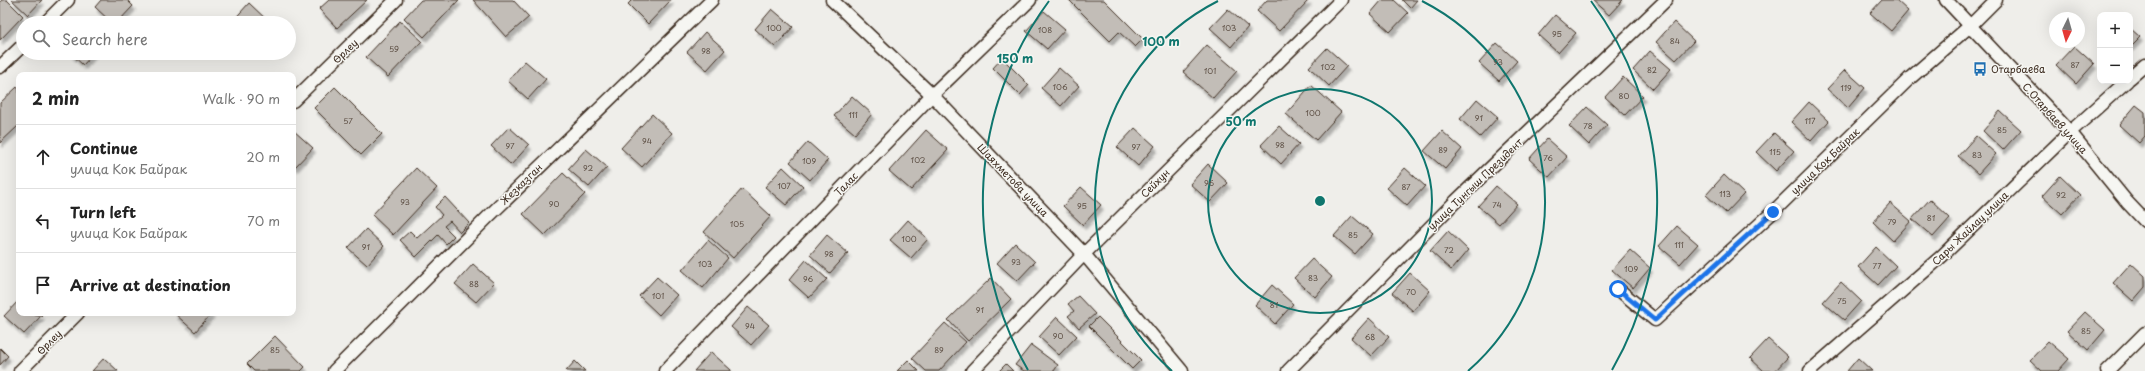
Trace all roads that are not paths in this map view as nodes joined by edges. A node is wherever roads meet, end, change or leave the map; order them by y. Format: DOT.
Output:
graph roads {
  1 [pos="68,0"];
  2 [pos="396,0"];
  3 [pos="712,0"];
  4 [pos="832,0"];
  5 [pos="1030,0"];
  6 [pos="1341,0"];
  7 [pos="1666,0"];
  8 [pos="1946,0"];
  9 [pos="1996,0"];
  10 [pos="52,16"];
  11 [pos="1971,26"];
  12 [pos="16,52"];
  13 [pos="2145,65"];
  14 [pos="0,67"];
  15 [pos="2133,75"];
  16 [pos="2124,84"];
  17 [pos="932,95"];
  18 [pos="296,98"];
  19 [pos="2070,132"];
  20 [pos="2145,221"];
  21 [pos="1084,254"];
  22 [pos="1618,289"];
  23 [pos="75,316"];
  24 [pos="2145,333"];
  25 [pos="20,371"];
  26 [pos="334,371"];
  27 [pos="665,371"];
  28 [pos="972,371"];
  29 [pos="1182,371"];
  30 [pos="1288,371"];
  31 [pos="1810,371"];
  32 [pos="2107,371"];
  1 -- 10 [label="street"];
  2 -- 18 [label="street, Өрлеу"];
  3 -- 26 [label="street, Жезказган"];
  4 -- 17 [label="street, Шаяхметова улица"];
  5 -- 17 [label="street, Талас"];
  6 -- 21 [label="street, Сейхун"];
  7 -- 30 [label="street, улица Тунгыш Президент"];
  8 -- 11 [label="street, С.Отарбаев улица"];
  9 -- 11 [label="street, улица Кок Байрак"];
  11 -- 19 [label="street, С.Отарбаев улица"];
  11 -- 22 [label="street, улица Кок Байрак"];
  12 -- 14 [label="street"];
  13 -- 15 [label="street"];
  16 -- 19 [label="street, Сары Жайлау улица"];
  17 -- 21 [label="street, Шаяхметова улица"];
  17 -- 27 [label="street, Талас"];
  19 -- 20 [label="street, С.Отарбаев улица"];
  19 -- 31 [label="street, Сары Жайлау улица"];
  21 -- 28 [label="street, Сейхун"];
  21 -- 29 [label="street, Шаяхметова улица"];
  23 -- 25 [label="street, Өрлеу"];
  24 -- 32 [label="street"];
}
